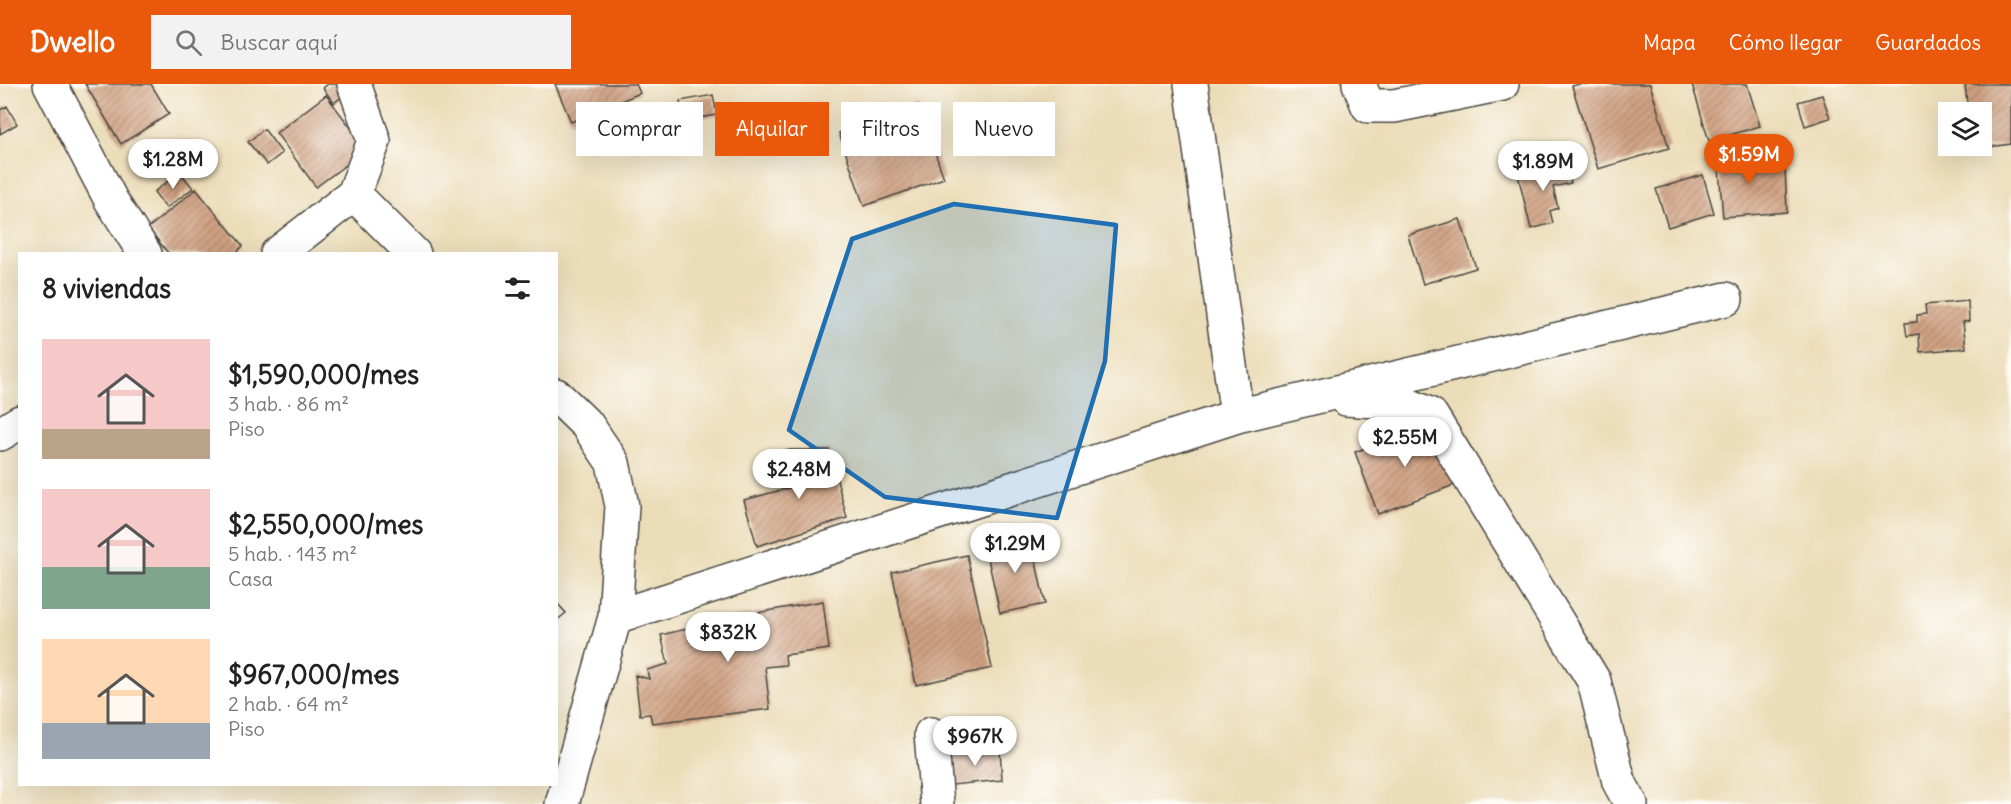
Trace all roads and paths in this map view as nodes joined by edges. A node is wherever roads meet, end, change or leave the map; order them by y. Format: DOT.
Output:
graph roads {
  1 [pos="50,84"];
  2 [pos="354,84"];
  3 [pos="1191,84"];
  4 [pos="1359,84"];
  5 [pos="1502,84"];
  6 [pos="354,194"];
  7 [pos="144,252"];
  8 [pos="280,252"];
  9 [pos="412,252"];
  10 [pos="1726,299"];
  11 [pos="558,397"];
  12 [pos="1314,397"];
  13 [pos="1237,416"];
  14 [pos="18,423"];
  15 [pos="0,434"];
  16 [pos="615,617"];
  17 [pos="931,734"];
  18 [pos="562,804"];
  19 [pos="937,804"];
  20 [pos="1631,804"];
  1 -- 7 [label="street"];
  2 -- 6 [label="street"];
  3 -- 13 [label="street"];
  4 -- 5 [label="street"];
  6 -- 8 [label="street"];
  6 -- 9 [label="street"];
  10 -- 12 [label="street"];
  11 -- 16 [label="street"];
  12 -- 13 [label="street"];
  12 -- 20 [label="street"];
  13 -- 16 [label="street"];
  14 -- 15 [label="street"];
  16 -- 18 [label="street"];
  17 -- 19 [label="street"];
}
